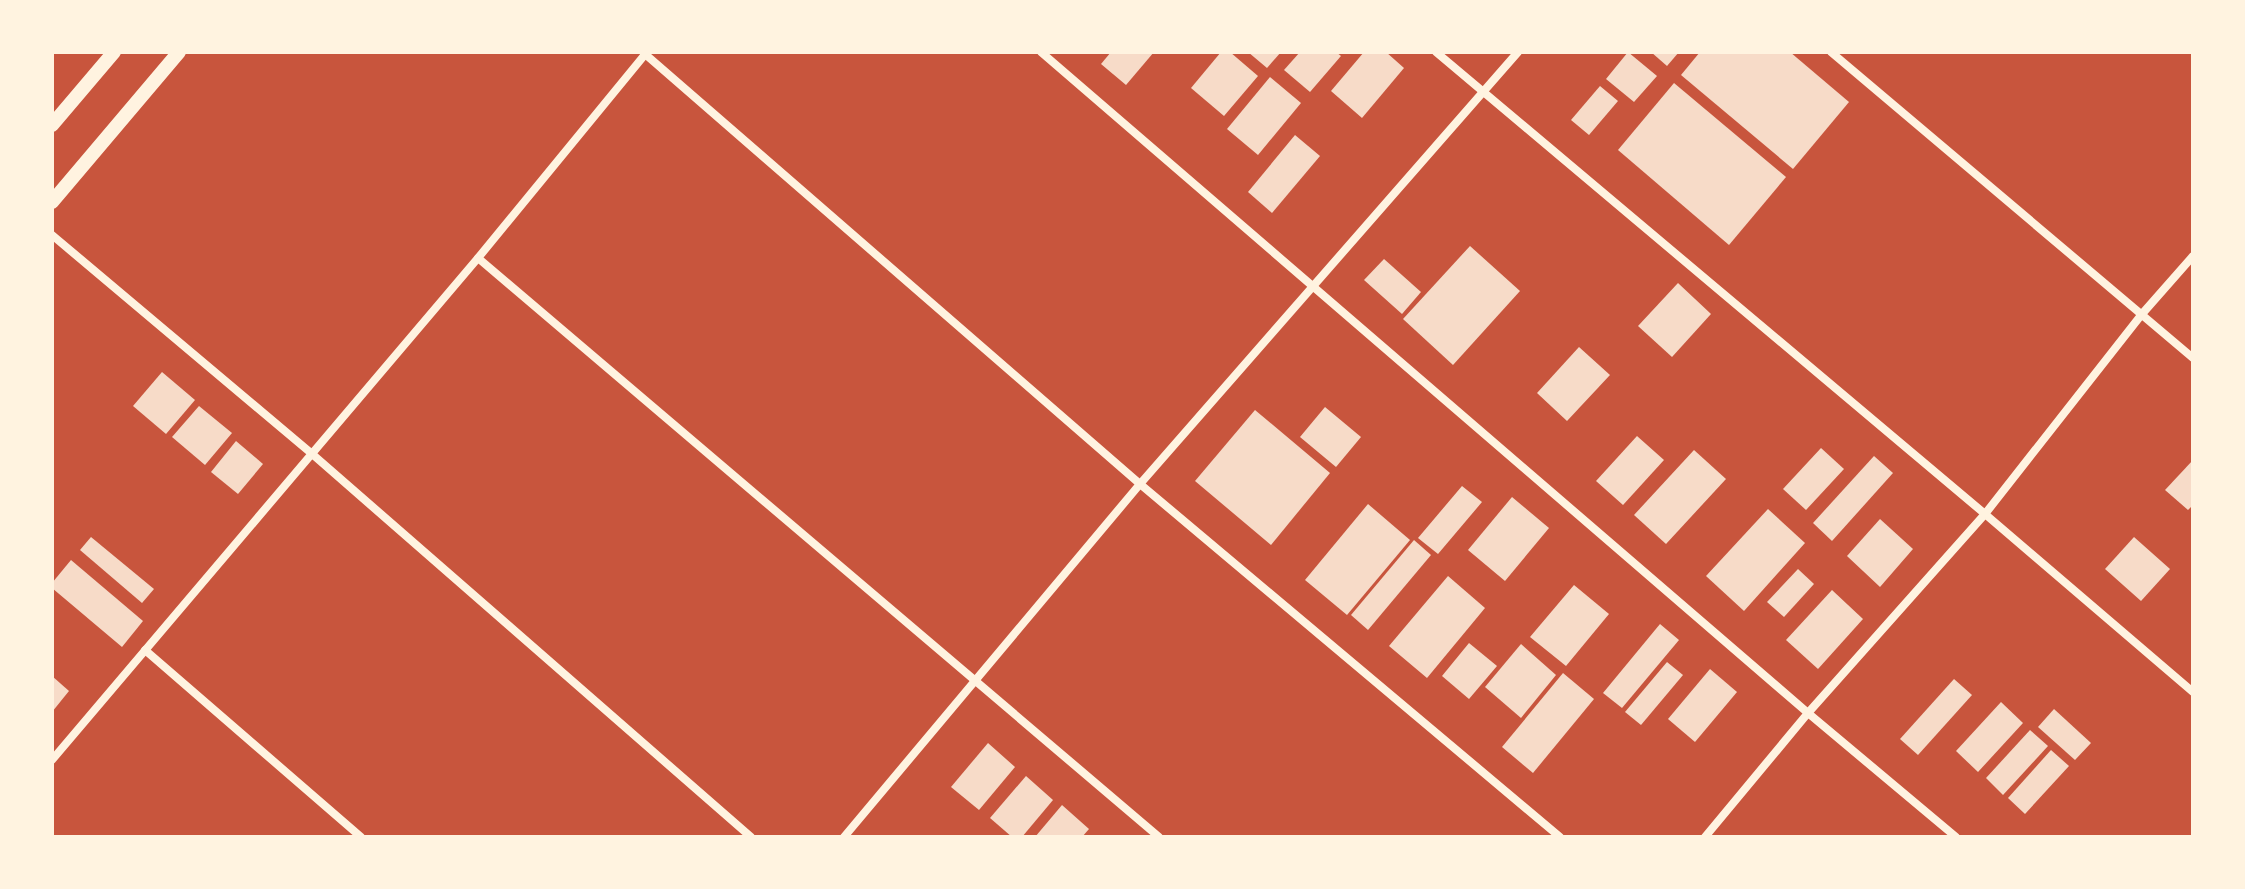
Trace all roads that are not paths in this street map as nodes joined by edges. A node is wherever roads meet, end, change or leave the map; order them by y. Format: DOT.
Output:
graph roads {
  1 [pos="114,52"];
  2 [pos="179,52"];
  3 [pos="1041,52"];
  4 [pos="1436,52"];
  5 [pos="1518,52"];
  6 [pos="1831,52"];
  7 [pos="646,53"];
  8 [pos="1483,93"];
  9 [pos="52,125"];
  10 [pos="52,202"];
  11 [pos="52,235"];
  12 [pos="2193,256"];
  13 [pos="478,258"];
  14 [pos="1313,287"];
  15 [pos="2142,314"];
  16 [pos="2193,358"];
  17 [pos="311,453"];
  18 [pos="1140,484"];
  19 [pos="1985,514"];
  20 [pos="145,650"];
  21 [pos="974,680"];
  22 [pos="2193,692"];
  23 [pos="1808,713"];
  24 [pos="52,760"];
  25 [pos="361,837"];
  26 [pos="751,837"];
  27 [pos="844,837"];
  28 [pos="1159,837"];
  29 [pos="1560,837"];
  30 [pos="1705,837"];
  31 [pos="1956,837"];
  1 -- 9 [label="street"];
  2 -- 10 [label="street"];
  3 -- 14 [label="street"];
  4 -- 8 [label="street"];
  5 -- 8 [label="street"];
  6 -- 15 [label="street"];
  7 -- 13 [label="street"];
  7 -- 18 [label="street"];
  8 -- 14 [label="street"];
  8 -- 19 [label="street"];
  11 -- 17 [label="street"];
  12 -- 15 [label="street"];
  13 -- 17 [label="street"];
  13 -- 21 [label="street"];
  14 -- 18 [label="street"];
  14 -- 23 [label="street"];
  15 -- 16 [label="street"];
  15 -- 19 [label="street"];
  17 -- 20 [label="street"];
  17 -- 26 [label="street"];
  18 -- 21 [label="street"];
  18 -- 29 [label="street"];
  19 -- 22 [label="street"];
  19 -- 23 [label="street"];
  20 -- 24 [label="street"];
  20 -- 25 [label="street"];
  21 -- 27 [label="street"];
  21 -- 28 [label="street"];
  23 -- 30 [label="street"];
  23 -- 31 [label="street"];
}
